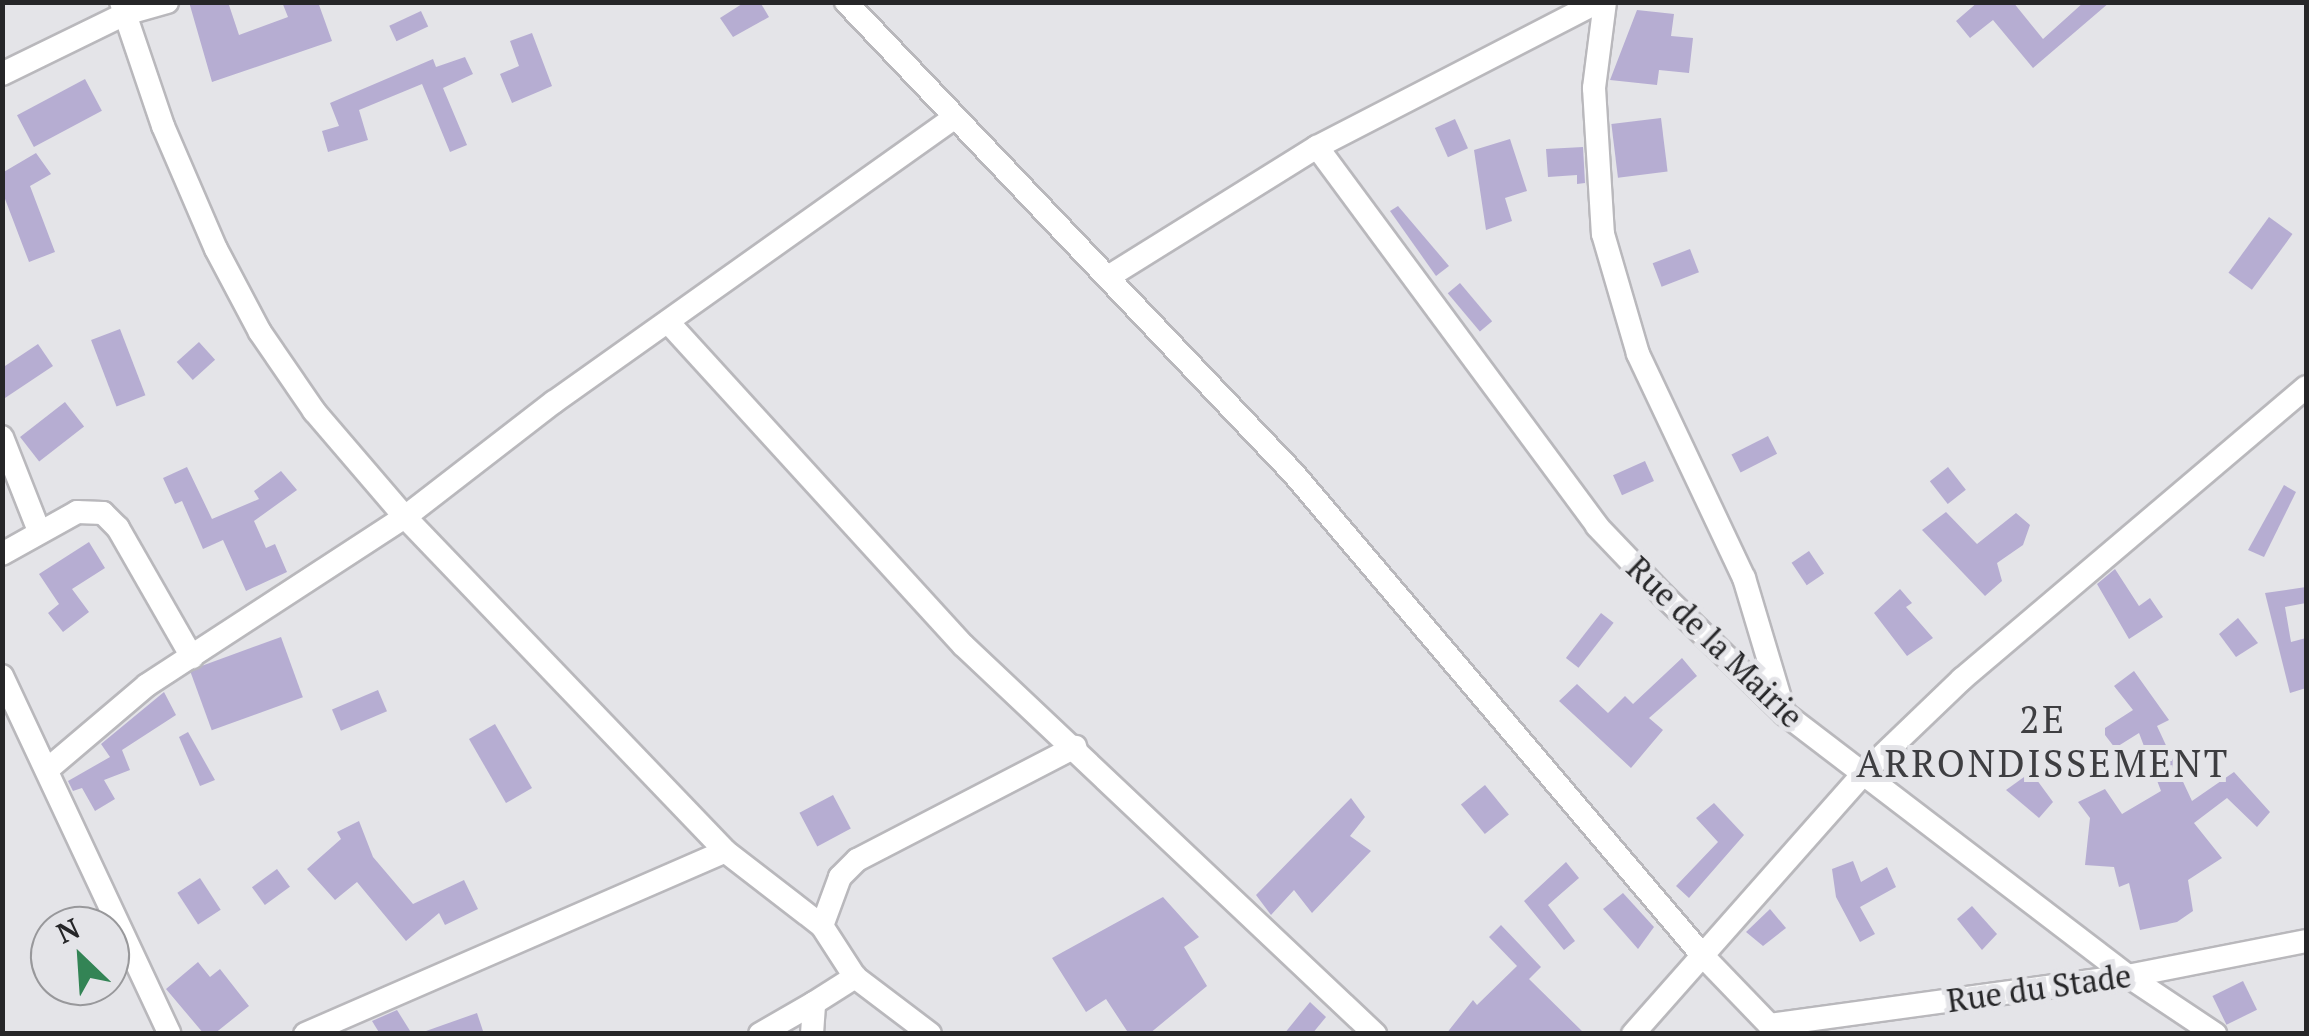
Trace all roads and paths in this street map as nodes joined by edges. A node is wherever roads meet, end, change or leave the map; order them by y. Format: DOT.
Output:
graph roads {
  1 [pos="167,2"];
  2 [pos="846,2"];
  3 [pos="1602,2"];
  4 [pos="123,8"];
  5 [pos="2,74"];
  6 [pos="952,119"];
  7 [pos="1317,147"];
  8 [pos="1108,277"];
  9 [pos="668,322"];
  10 [pos="2306,388"];
  11 [pos="2,437"];
  12 [pos="405,516"];
  13 [pos="39,531"];
  14 [pos="2,554"];
  15 [pos="192,658"];
  16 [pos="2,676"];
  17 [pos="1784,714"];
  18 [pos="1075,747"];
  19 [pos="48,768"];
  20 [pos="1864,773"];
  21 [pos="725,850"];
  22 [pos="822,926"];
  23 [pos="2306,941"];
  24 [pos="1703,956"];
  25 [pos="2128,976"];
  26 [pos="856,977"];
  27 [pos="814,1003"];
  28 [pos="1774,1029"];
  29 [pos="170,1034"];
  30 [pos="305,1034"];
  31 [pos="760,1034"];
  32 [pos="812,1034"];
  33 [pos="930,1034"];
  34 [pos="1374,1034"];
  35 [pos="1634,1034"];
  36 [pos="2216,1034"];
  1 -- 4 [label="street"];
  2 -- 6 [label="street"];
  3 -- 7 [label="street"];
  3 -- 17 [label="street"];
  4 -- 5 [label="street"];
  4 -- 12 [label="street"];
  6 -- 8 [label="street"];
  6 -- 9 [label="street"];
  7 -- 8 [label="street"];
  7 -- 17 [label="street, Rue de la Mairie"];
  8 -- 24 [label="street"];
  9 -- 12 [label="street"];
  9 -- 18 [label="street"];
  10 -- 20 [label="street"];
  11 -- 13 [label="street"];
  12 -- 15 [label="street"];
  12 -- 21 [label="street"];
  13 -- 14 [label="street"];
  13 -- 15 [label="street"];
  15 -- 19 [label="street"];
  16 -- 19 [label="street"];
  17 -- 20 [label="street, Rue de la Mairie"];
  18 -- 22 [label="street"];
  18 -- 34 [label="street"];
  19 -- 29 [label="street"];
  20 -- 24 [label="street"];
  20 -- 25 [label="street, Rue de la Mairie"];
  21 -- 22 [label="street"];
  21 -- 30 [label="street"];
  22 -- 26 [label="street"];
  23 -- 25 [label="street, Rue du Stade"];
  24 -- 28 [label="street"];
  24 -- 35 [label="street"];
  25 -- 28 [label="street, Rue du Stade"];
  25 -- 36 [label="street, Rue de la Mairie"];
  26 -- 27 [label="street"];
  26 -- 33 [label="street"];
  27 -- 31 [label="street"];
  27 -- 32 [label="street"];
}
